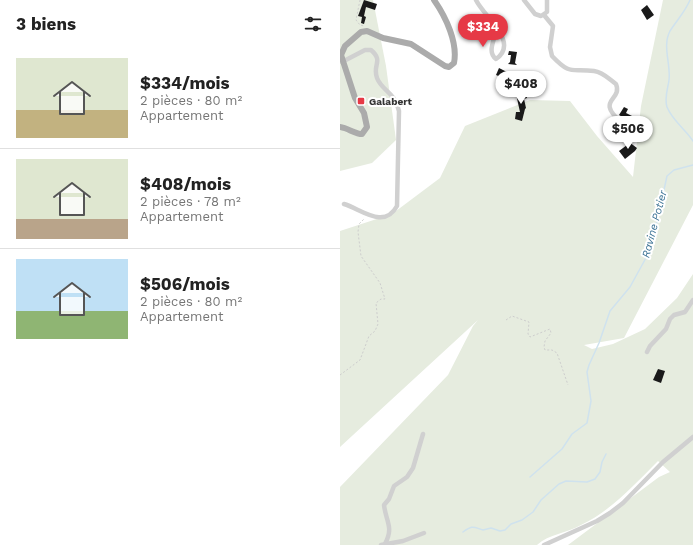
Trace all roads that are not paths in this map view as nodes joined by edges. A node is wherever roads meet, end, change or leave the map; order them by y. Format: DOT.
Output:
graph roads {
  1 [pos="434,0"];
  2 [pos="476,0"];
  3 [pos="524,0"];
  4 [pos="547,0"];
  5 [pos="544,15"];
  6 [pos="496,28"];
  7 [pos="342,62"];
  8 [pos="622,123"];
  9 [pos="340,127"];
  10 [pos="344,204"];
  11 [pos="693,300"];
  12 [pos="647,352"];
  13 [pos="423,434"];
  14 [pos="693,437"];
  15 [pos="424,533"];
  16 [pos="383,545"];
  17 [pos="544,545"];
  1 -- 7 [label="main road"];
  2 -- 6 [label="street"];
  3 -- 5 [label="street"];
  4 -- 5 [label="street"];
  5 -- 8 [label="street"];
  6 -- 6 [label="street"];
  7 -- 9 [label="main road"];
  7 -- 10 [label="street"];
  11 -- 12 [label="street"];
  13 -- 16 [label="street"];
  14 -- 17 [label="street"];
  15 -- 16 [label="street"];
}
